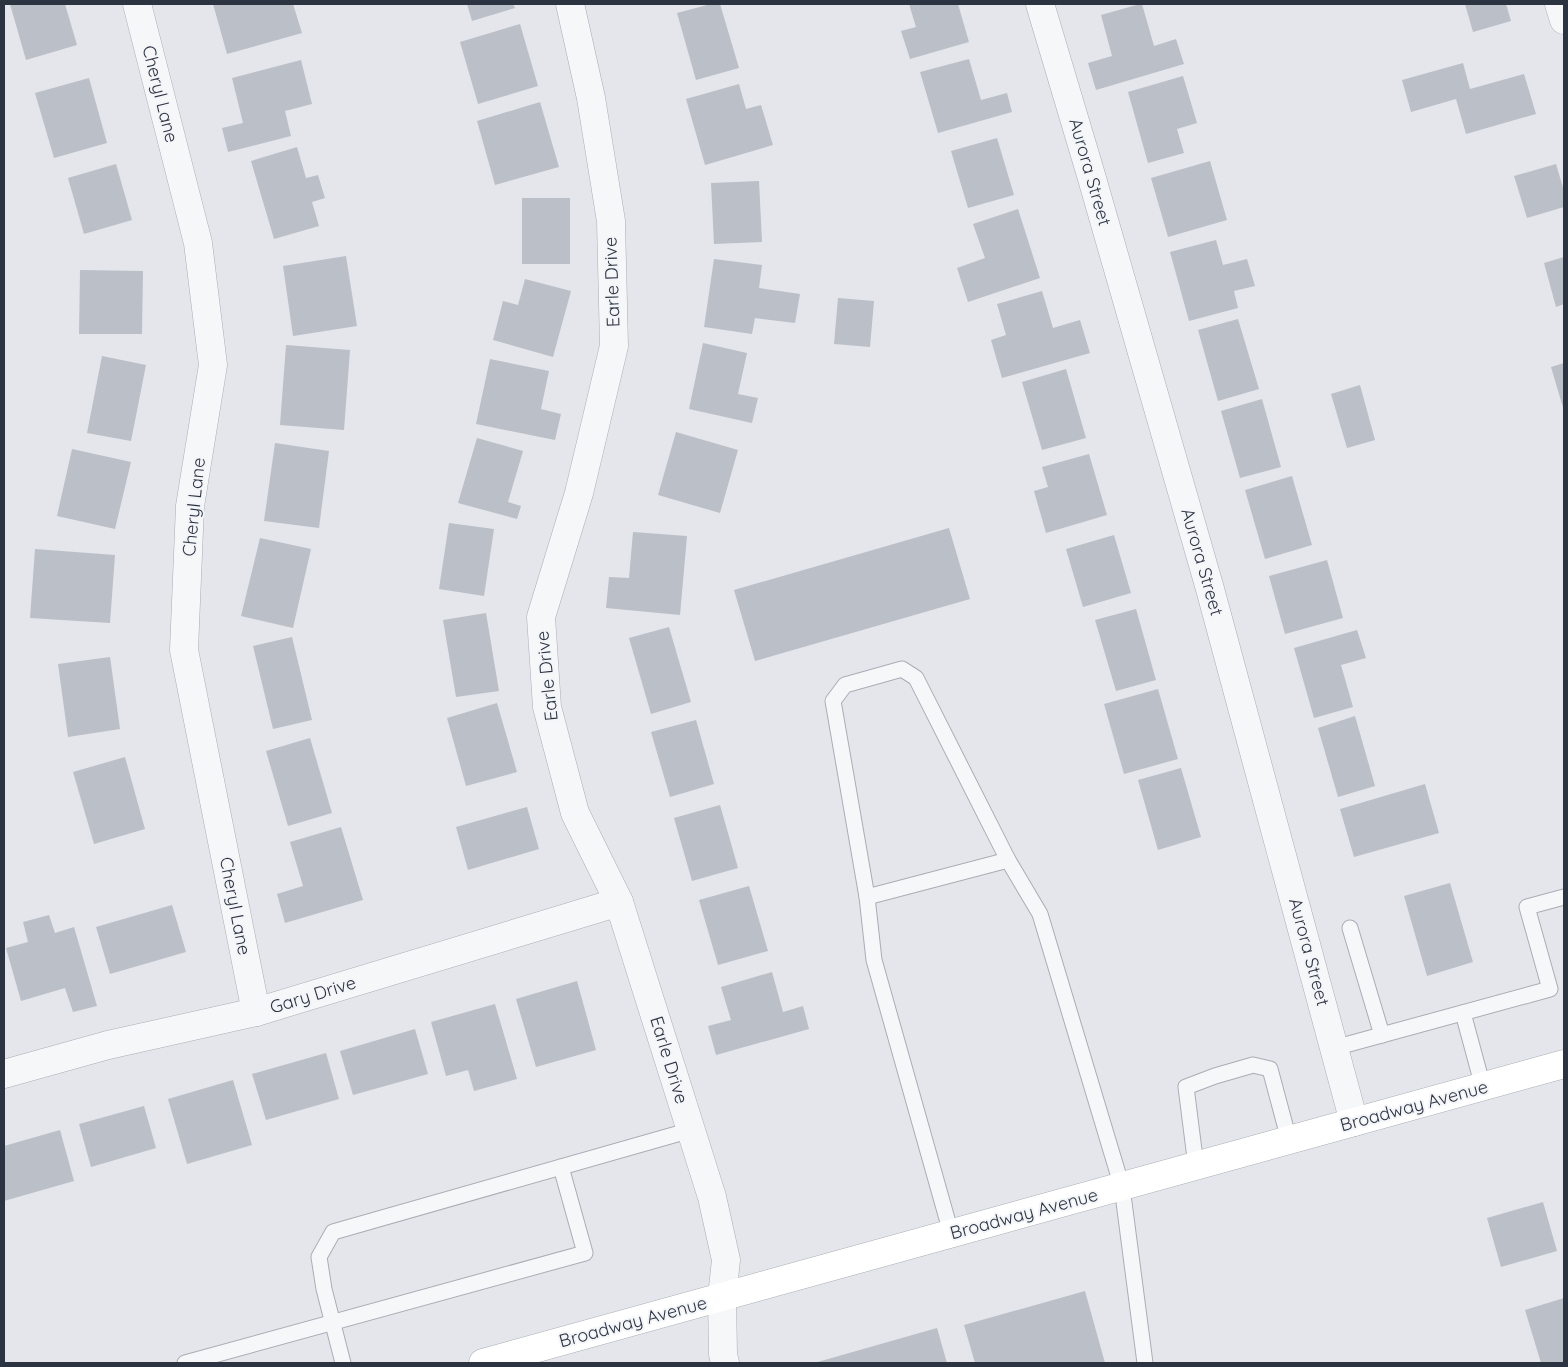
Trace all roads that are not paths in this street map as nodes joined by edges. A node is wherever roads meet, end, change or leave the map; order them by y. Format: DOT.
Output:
graph roads {
  1 [pos="137,4"];
  2 [pos="570,4"];
  3 [pos="1040,4"];
  4 [pos="1559,4"];
  5 [pos="1564,20"];
  6 [pos="1008,860"];
  7 [pos="1564,896"];
  8 [pos="867,897"];
  9 [pos="619,902"];
  10 [pos="1350,928"];
  11 [pos="1557,987"];
  12 [pos="256,1012"];
  13 [pos="1463,1012"];
  14 [pos="1382,1035"];
  15 [pos="1334,1048"];
  16 [pos="1564,1064"];
  17 [pos="4,1074"];
  18 [pos="1483,1087"];
  19 [pos="1354,1122"];
  20 [pos="691,1130"];
  21 [pos="1288,1140"];
  22 [pos="1196,1166"];
  23 [pos="561,1167"];
  24 [pos="1122,1187"];
  25 [pos="951,1234"];
  26 [pos="722,1297"];
  27 [pos="332,1323"];
  28 [pos="185,1363"];
  29 [pos="343,1363"];
  30 [pos="483,1363"];
  31 [pos="725,1363"];
  32 [pos="1146,1363"];
  1 -- 12 [label="street, Cheryl Lane"];
  2 -- 9 [label="street, Earle Drive"];
  3 -- 15 [label="street, Aurora Street"];
  4 -- 5 [label="street"];
  6 -- 8 [label="lane"];
  6 -- 8 [label="lane"];
  6 -- 24 [label="lane"];
  7 -- 11 [label="lane"];
  8 -- 25 [label="lane"];
  9 -- 12 [label="street, Gary Drive"];
  9 -- 20 [label="street, Earle Drive"];
  10 -- 14 [label="lane"];
  11 -- 13 [label="lane"];
  12 -- 17 [label="street, Gary Drive"];
  13 -- 14 [label="lane"];
  13 -- 18 [label="lane"];
  14 -- 15 [label="lane"];
  15 -- 19 [label="street, Aurora Street"];
  16 -- 18 [label="main road, Broadway Avenue"];
  18 -- 19 [label="main road, Broadway Avenue"];
  19 -- 21 [label="main road, Broadway Avenue"];
  20 -- 23 [label="lane"];
  20 -- 26 [label="street, Earle Drive"];
  21 -- 22 [label="main road, Broadway Avenue"];
  21 -- 22 [label="lane"];
  22 -- 24 [label="main road, Broadway Avenue"];
  23 -- 27 [label="lane"];
  23 -- 27 [label="lane"];
  24 -- 25 [label="main road, Broadway Avenue"];
  24 -- 32 [label="lane"];
  25 -- 26 [label="main road, Broadway Avenue"];
  26 -- 30 [label="main road, Broadway Avenue"];
  26 -- 31 [label="street, Earle Drive"];
  27 -- 28 [label="lane"];
  27 -- 29 [label="lane"];
}
